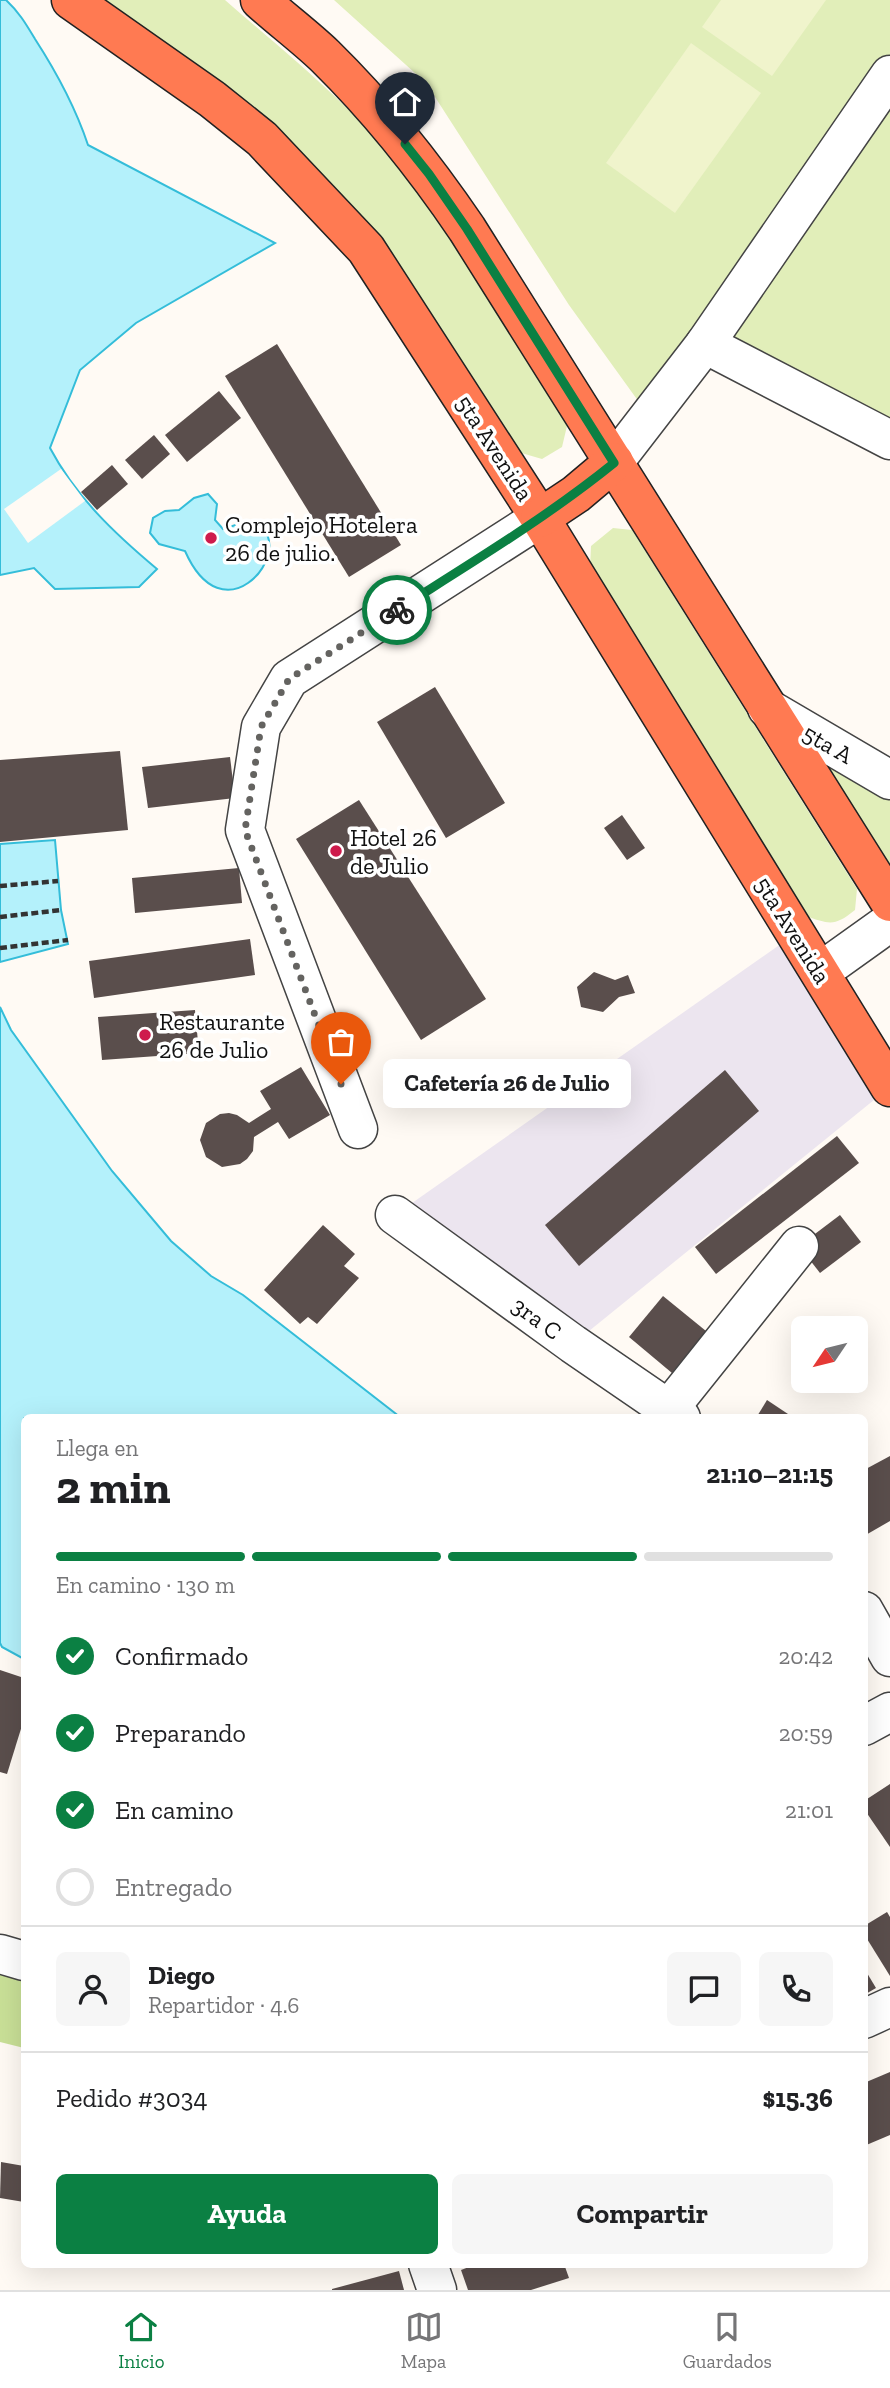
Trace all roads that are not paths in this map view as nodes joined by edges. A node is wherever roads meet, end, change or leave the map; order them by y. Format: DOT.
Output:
graph roads {
  1 [pos="71,0"];
  2 [pos="260,0"];
  3 [pos="890,75"];
  4 [pos="705,344"];
  5 [pos="890,439"];
  6 [pos="614,463"];
  7 [pos="540,518"];
  8 [pos="767,708"];
  9 [pos="890,780"];
  10 [pos="890,902"];
  11 [pos="890,922"];
  12 [pos="820,972"];
  13 [pos="890,1087"];
  14 [pos="358,1129"];
  15 [pos="395,1215"];
  16 [pos="799,1246"];
  17 [pos="675,1414"];
  18 [pos="868,1618"];
  19 [pos="890,1657"];
  20 [pos="890,1712"];
  21 [pos="868,1724"];
  22 [pos="0,1954"];
  23 [pos="21,1960"];
  24 [pos="890,2007"];
  25 [pos="868,2017"];
  26 [pos="429,2268"];
  27 [pos="437,2290"];
  1 -- 7 [label="highway, 5ta Avenida"];
  2 -- 6 [label="highway"];
  3 -- 4 [label="street"];
  4 -- 5 [label="street"];
  4 -- 6 [label="street"];
  6 -- 7 [label="highway"];
  6 -- 8 [label="highway"];
  7 -- 12 [label="highway, 5ta Avenida"];
  7 -- 14 [label="street"];
  8 -- 9 [label="street, 5ta A"];
  8 -- 10 [label="highway"];
  11 -- 12 [label="street"];
  12 -- 13 [label="highway, 5ta Avenida"];
  15 -- 17 [label="street, 3ra C"];
  16 -- 17 [label="street"];
  18 -- 19 [label="street"];
  20 -- 21 [label="street"];
  22 -- 23 [label="street"];
  24 -- 25 [label="street"];
  26 -- 27 [label="street"];
}
